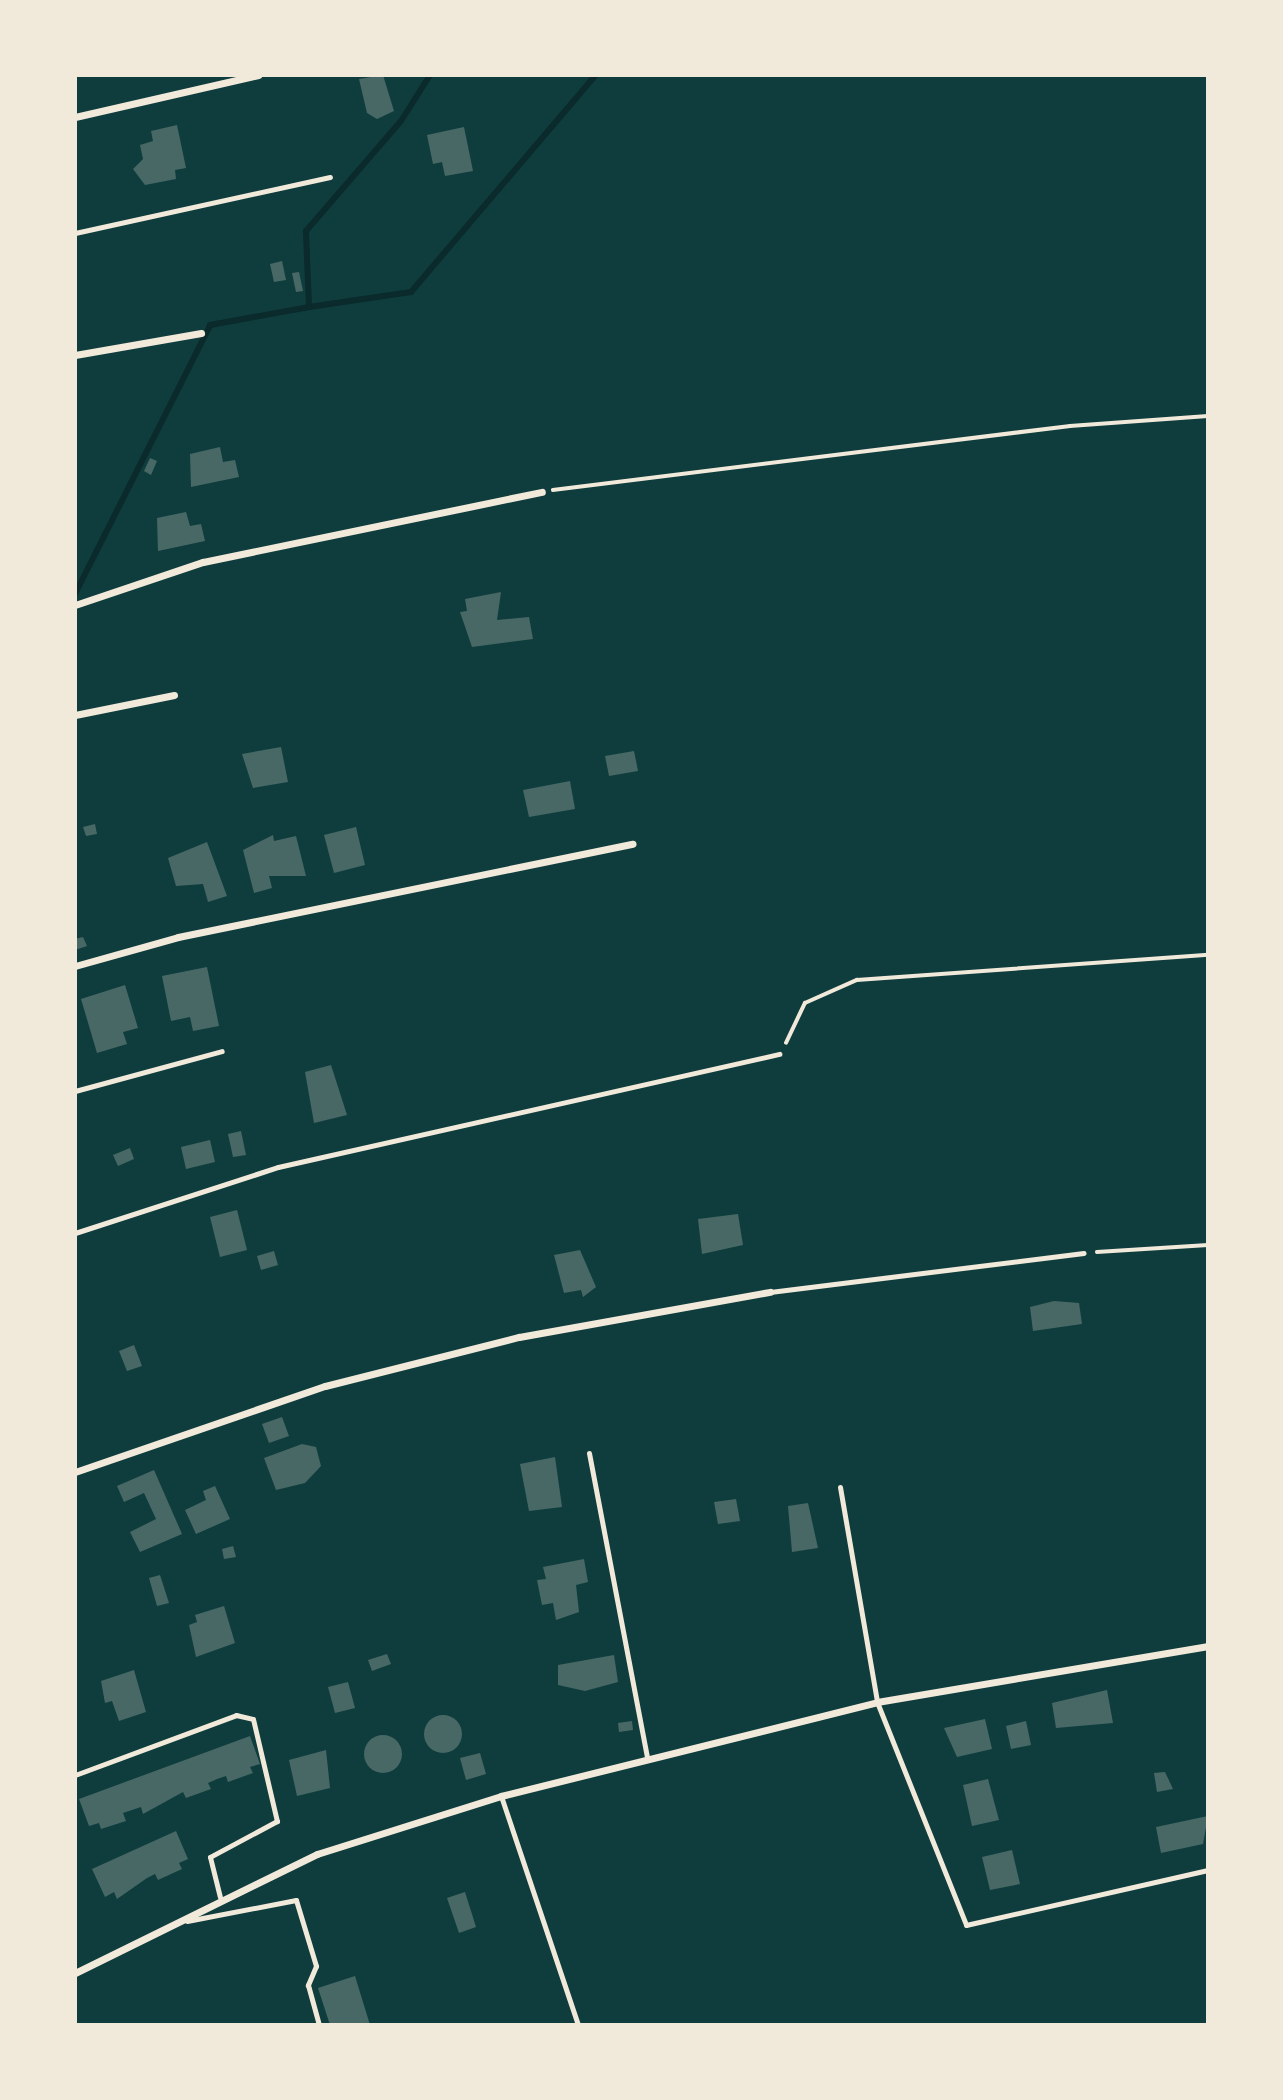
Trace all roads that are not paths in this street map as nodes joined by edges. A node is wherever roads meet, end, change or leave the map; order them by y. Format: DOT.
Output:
graph roads {
  1 [pos="258,75"];
  2 [pos="75,117"];
  3 [pos="330,177"];
  4 [pos="75,233"];
  5 [pos="201,333"];
  6 [pos="75,355"];
  7 [pos="542,492"];
  8 [pos="75,605"];
  9 [pos="174,695"];
  10 [pos="75,715"];
  11 [pos="633,844"];
  12 [pos="75,966"];
  13 [pos="222,1051"];
  14 [pos="779,1054"];
  15 [pos="75,1091"];
  16 [pos="75,1233"];
  17 [pos="1084,1253"];
  18 [pos="770,1292"];
  19 [pos="589,1453"];
  20 [pos="75,1472"];
  21 [pos="839,1487"];
  22 [pos="1208,1646"];
  23 [pos="877,1702"];
  24 [pos="646,1757"];
  25 [pos="75,1775"];
  26 [pos="501,1796"];
  27 [pos="1208,1870"];
  28 [pos="220,1897"];
  29 [pos="160,1928"];
  30 [pos="75,1973"];
  31 [pos="319,2025"];
  32 [pos="578,2025"];
  1 -- 2 [label="street"];
  3 -- 4 [label="lane"];
  5 -- 6 [label="street"];
  7 -- 8 [label="street"];
  9 -- 10 [label="street"];
  11 -- 12 [label="street"];
  13 -- 15 [label="lane"];
  14 -- 16 [label="lane"];
  17 -- 18 [label="lane"];
  18 -- 20 [label="street"];
  19 -- 24 [label="lane"];
  21 -- 23 [label="lane"];
  22 -- 23 [label="street"];
  23 -- 24 [label="street"];
  23 -- 27 [label="lane"];
  24 -- 26 [label="street"];
  25 -- 28 [label="lane"];
  26 -- 28 [label="street"];
  26 -- 32 [label="lane"];
  28 -- 29 [label="street"];
  29 -- 30 [label="street"];
  29 -- 31 [label="lane"];
}
